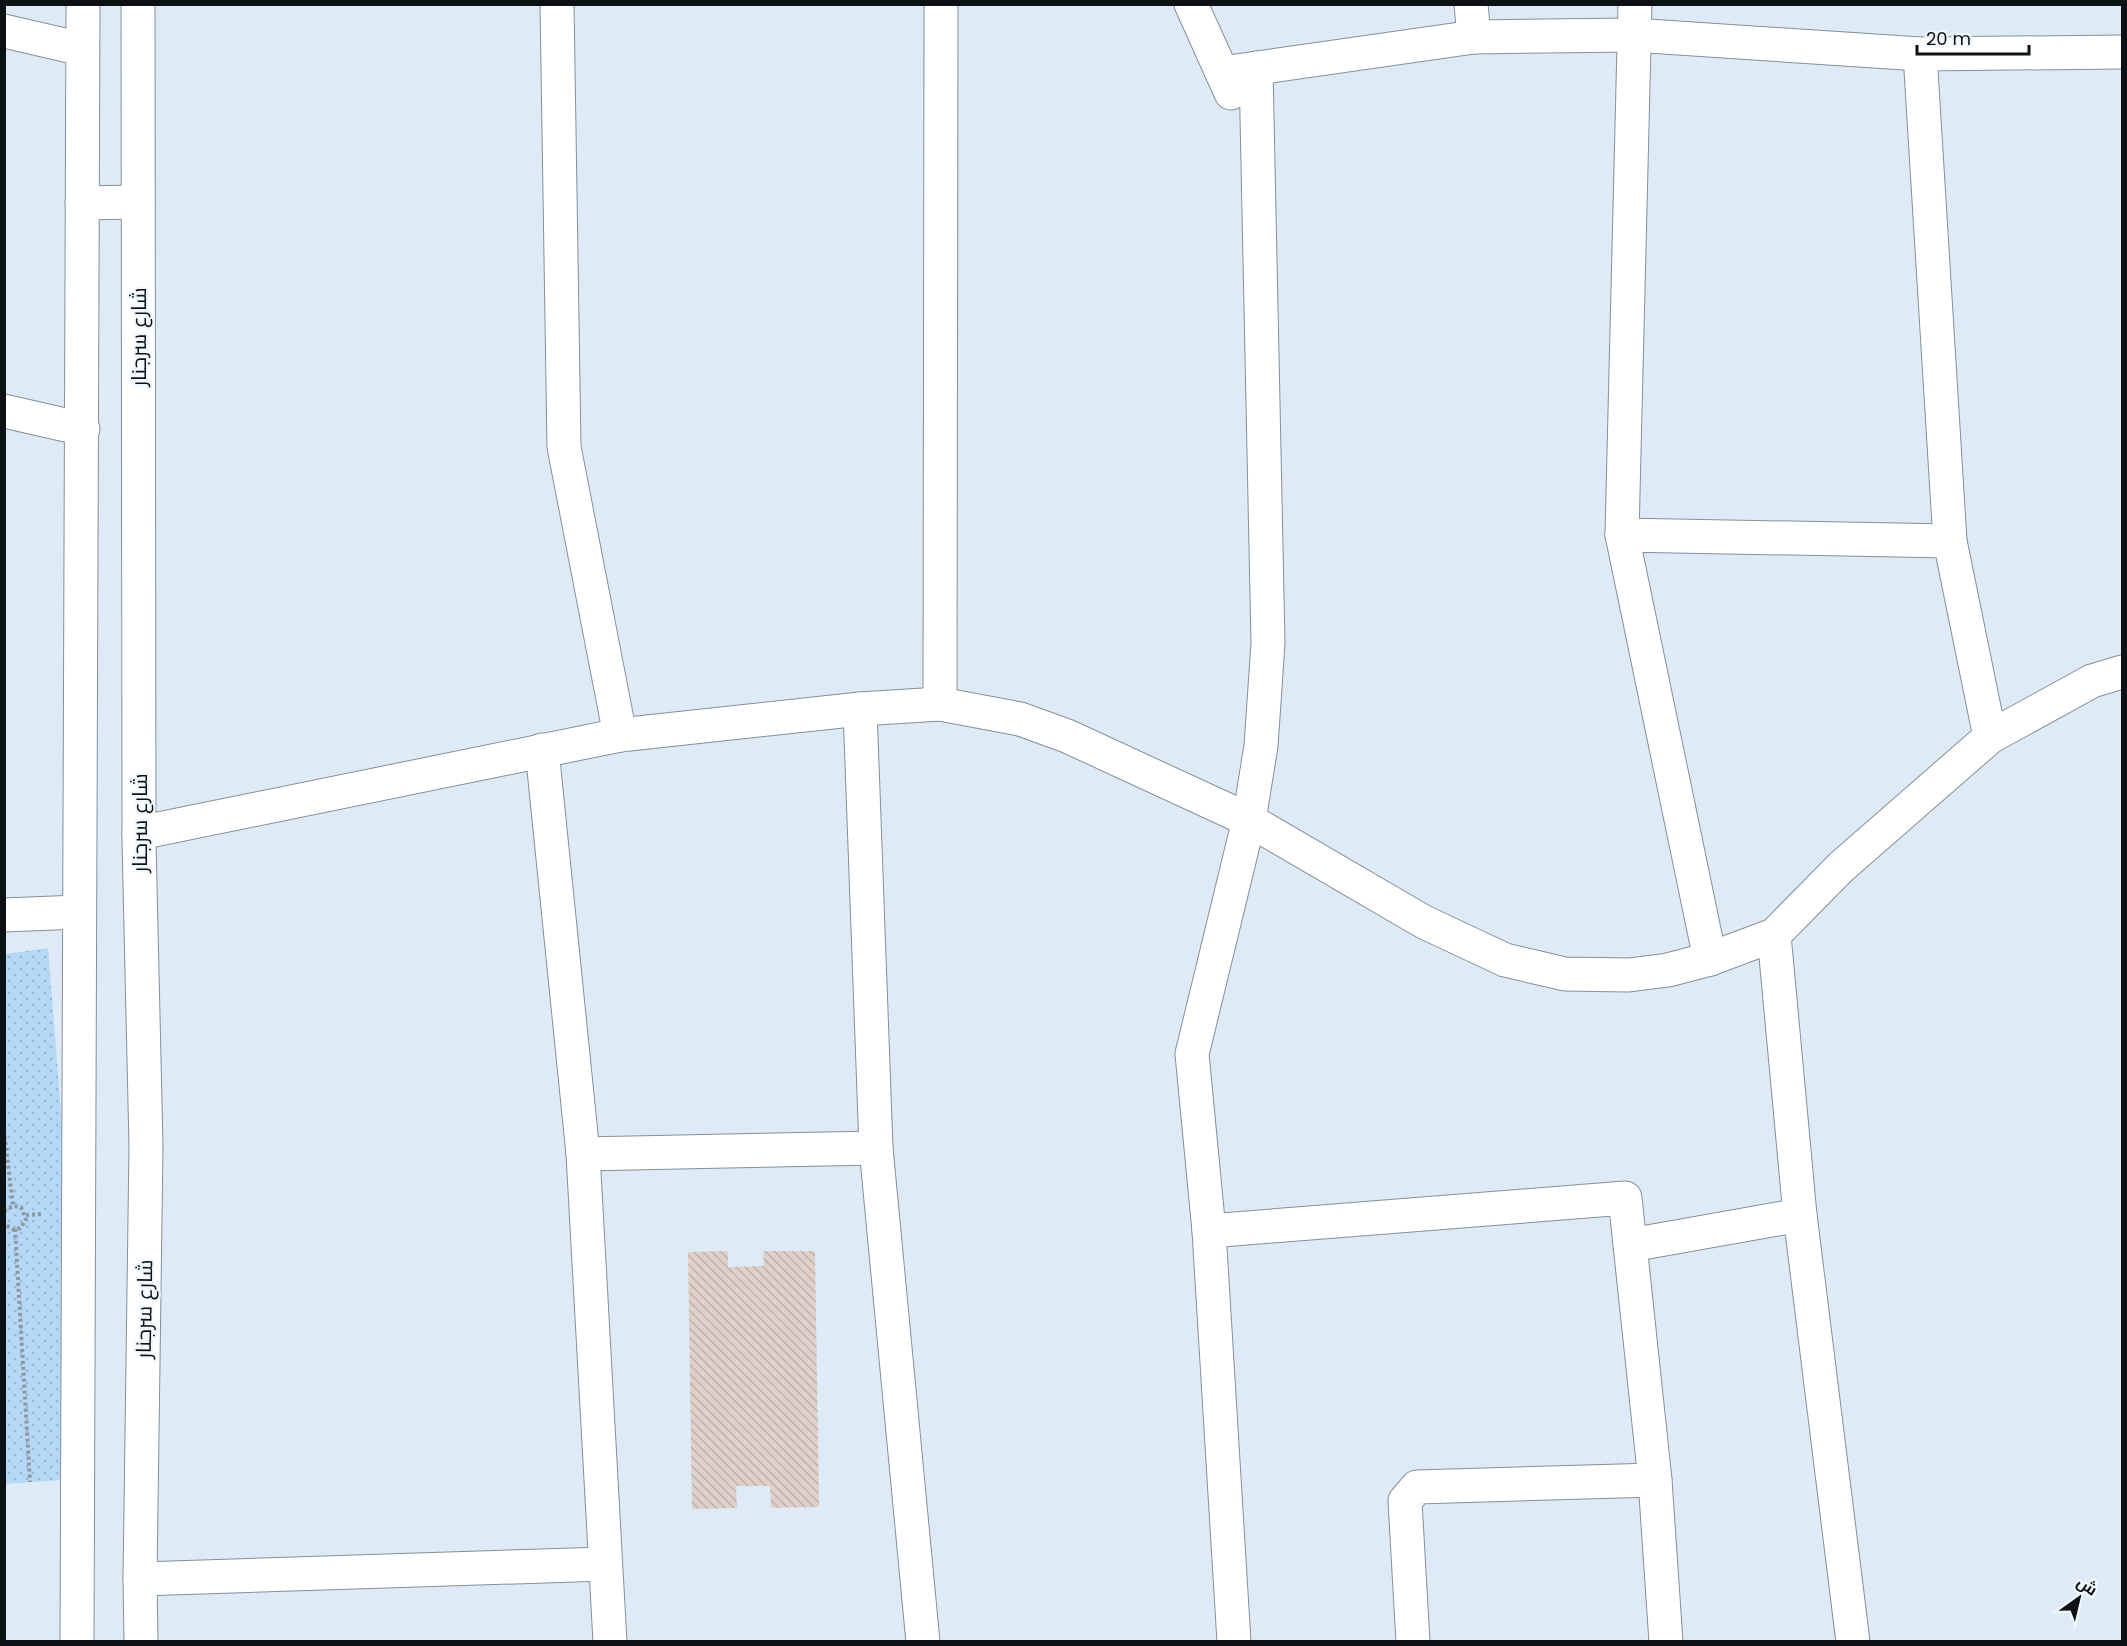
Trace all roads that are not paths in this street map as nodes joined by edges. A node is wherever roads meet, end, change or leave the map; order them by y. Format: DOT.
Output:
graph roads {
  1 [pos="83,4"];
  2 [pos="138,4"];
  3 [pos="557,4"];
  4 [pos="941,4"];
  5 [pos="1191,4"];
  6 [pos="1471,4"];
  7 [pos="1634,20"];
  8 [pos="4,31"];
  9 [pos="1474,37"];
  10 [pos="82,48"];
  11 [pos="2122,52"];
  12 [pos="1920,54"];
  13 [pos="1256,68"];
  14 [pos="1222,73"];
  15 [pos="1256,149"];
  16 [pos="138,202"];
  17 [pos="82,203"];
  18 [pos="4,411"];
  19 [pos="83,429"];
  20 [pos="1622,535"];
  21 [pos="1950,541"];
  22 [pos="2122,672"];
  23 [pos="940,704"];
  24 [pos="860,709"];
  25 [pos="621,735"];
  26 [pos="1990,737"];
  27 [pos="542,750"];
  28 [pos="1249,820"];
  29 [pos="139,834"];
  30 [pos="79,912"];
  31 [pos="4,915"];
  32 [pos="1774,934"];
  33 [pos="1710,959"];
  34 [pos="876,1148"];
  35 [pos="583,1154"];
  36 [pos="1800,1215"];
  37 [pos="1209,1231"];
  38 [pos="1631,1245"];
  39 [pos="1655,1480"];
  40 [pos="605,1564"];
  41 [pos="140,1579"];
  42 [pos="77,1641"];
  43 [pos="141,1641"];
  44 [pos="610,1641"];
  45 [pos="923,1641"];
  46 [pos="1234,1641"];
  47 [pos="1413,1641"];
  48 [pos="1666,1641"];
  49 [pos="1853,1641"];
  1 -- 10 [label="street"];
  2 -- 16 [label="street, شارع سرجنار"];
  3 -- 25 [label="street"];
  4 -- 23 [label="street"];
  5 -- 14 [label="street"];
  6 -- 9 [label="street"];
  7 -- 9 [label="street"];
  7 -- 12 [label="street"];
  7 -- 20 [label="street"];
  8 -- 10 [label="street"];
  9 -- 13 [label="street"];
  10 -- 17 [label="street"];
  11 -- 12 [label="street"];
  12 -- 21 [label="street"];
  13 -- 14 [label="street"];
  13 -- 15 [label="street"];
  14 -- 15 [label="street"];
  15 -- 28 [label="street"];
  16 -- 17 [label="street"];
  16 -- 29 [label="street, شارع سرجنار"];
  17 -- 19 [label="street"];
  18 -- 19 [label="street"];
  19 -- 30 [label="street"];
  20 -- 21 [label="street"];
  20 -- 33 [label="street"];
  21 -- 26 [label="street"];
  22 -- 26 [label="street"];
  23 -- 24 [label="street"];
  23 -- 28 [label="street"];
  24 -- 25 [label="street"];
  24 -- 34 [label="street"];
  25 -- 27 [label="street"];
  26 -- 32 [label="street"];
  27 -- 29 [label="street"];
  27 -- 35 [label="street"];
  28 -- 33 [label="street"];
  28 -- 37 [label="street"];
  29 -- 41 [label="street, شارع سرجنار"];
  30 -- 31 [label="street"];
  30 -- 42 [label="street"];
  32 -- 33 [label="street"];
  32 -- 36 [label="street"];
  34 -- 35 [label="street"];
  34 -- 45 [label="street"];
  35 -- 40 [label="street"];
  36 -- 38 [label="street"];
  36 -- 49 [label="street"];
  37 -- 38 [label="street"];
  37 -- 46 [label="street"];
  38 -- 39 [label="street"];
  39 -- 47 [label="street"];
  39 -- 48 [label="street"];
  40 -- 41 [label="street"];
  40 -- 44 [label="street"];
  41 -- 43 [label="street, شارع سرجنار"];
}
